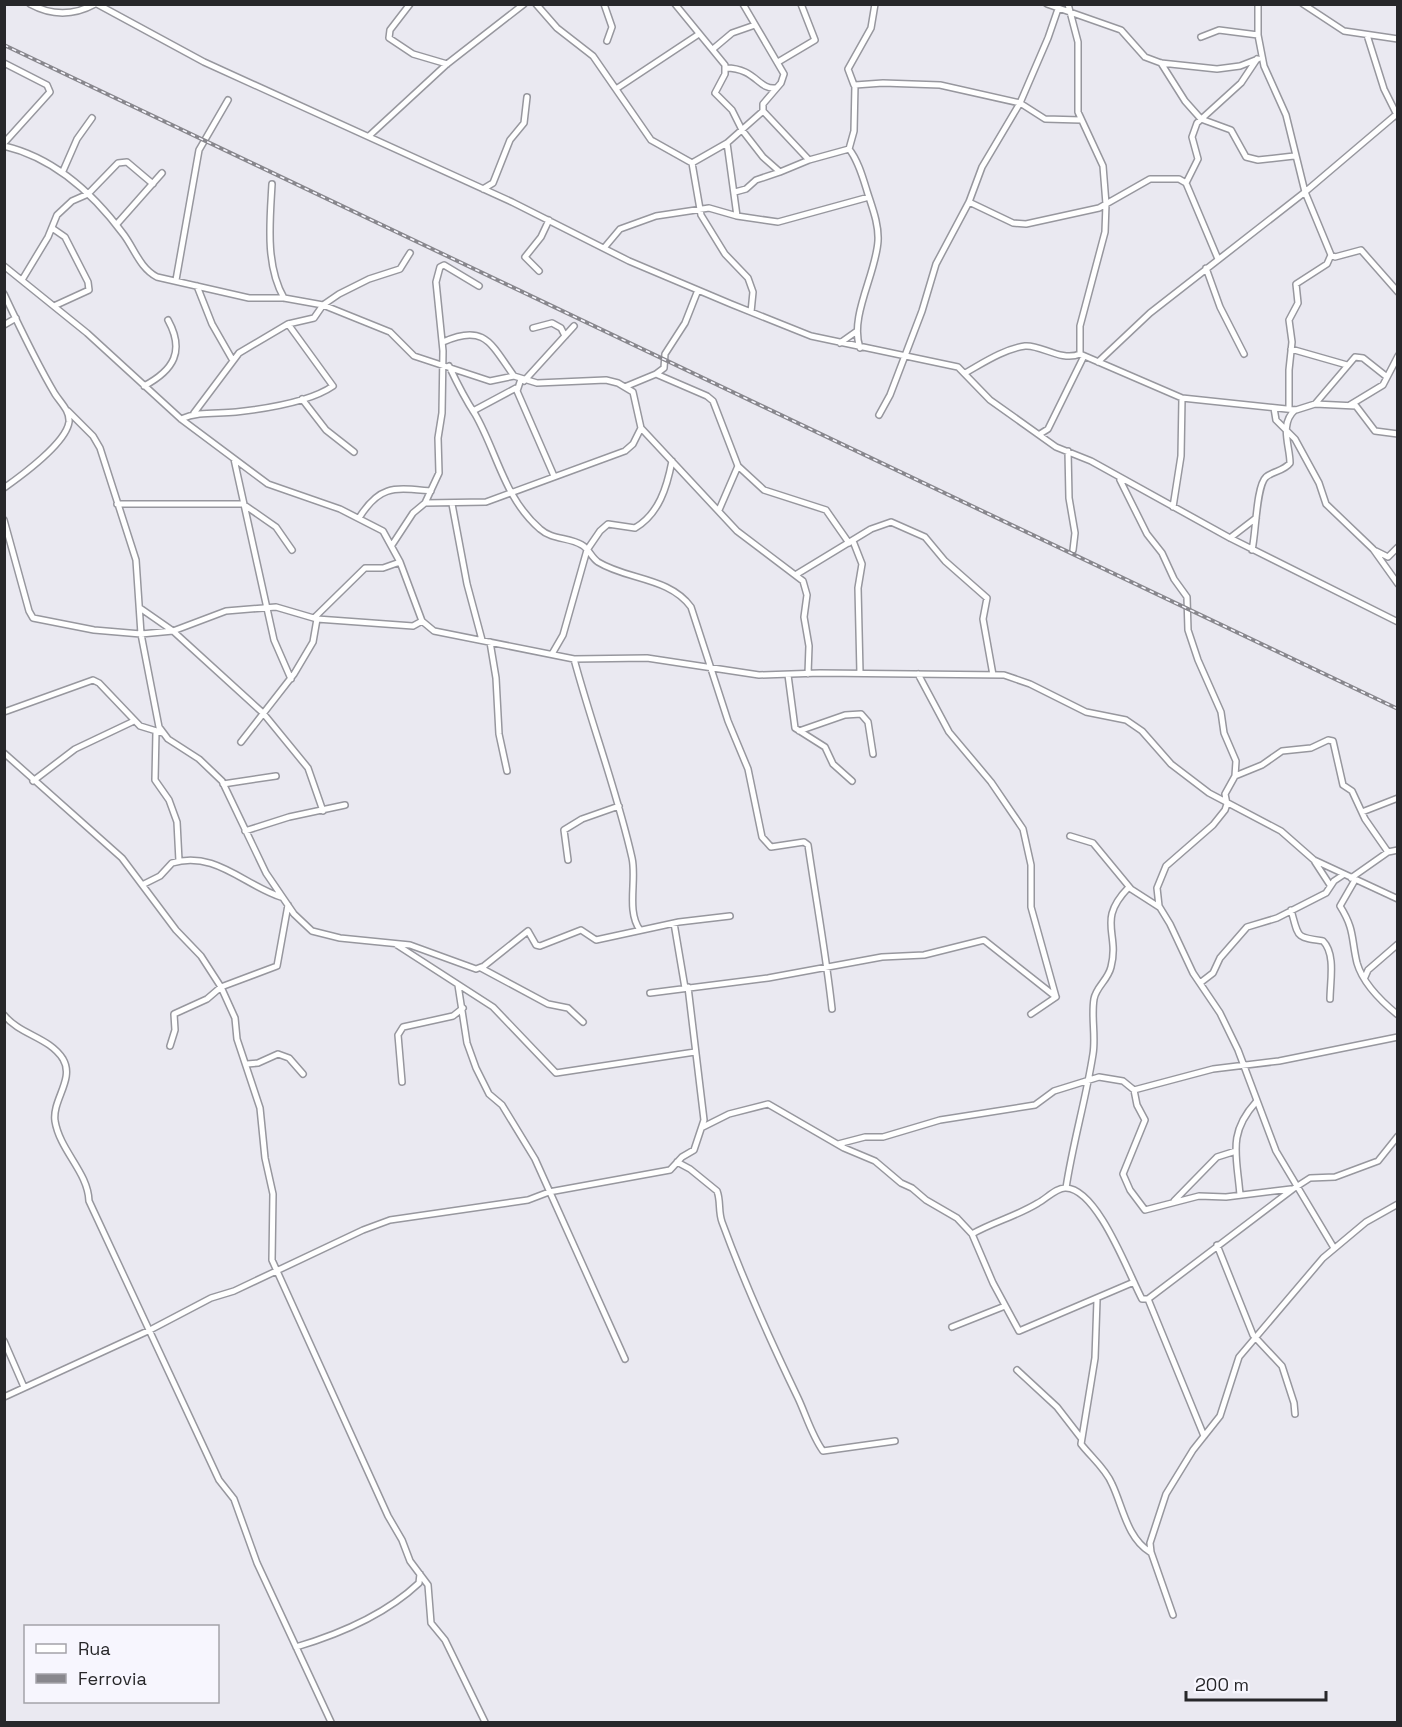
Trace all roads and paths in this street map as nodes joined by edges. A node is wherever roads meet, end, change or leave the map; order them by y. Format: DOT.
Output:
graph roads {
  1 [pos="30,4"];
  2 [pos="96,4"];
  3 [pos="410,4"];
  4 [pos="524,4"];
  5 [pos="536,4"];
  6 [pos="604,4"];
  7 [pos="743,4"];
  8 [pos="801,4"];
  9 [pos="874,4"];
  10 [pos="1047,4"];
  11 [pos="1068,4"];
  12 [pos="1258,4"];
  13 [pos="1303,4"];
  14 [pos="674,5"];
  15 [pos="1058,9"];
  16 [pos="1072,15"];
  17 [pos="755,25"];
  18 [pos="699,34"];
  19 [pos="1258,35"];
  20 [pos="1367,35"];
  21 [pos="1201,37"];
  22 [pos="1398,39"];
  23 [pos="608,41"];
  24 [pos="712,49"];
  25 [pos="1259,58"];
  26 [pos="778,62"];
  27 [pos="4,63"];
  28 [pos="1161,63"];
  29 [pos="447,64"];
  30 [pos="726,68"];
  31 [pos="854,85"];
  32 [pos="777,88"];
  33 [pos="616,89"];
  34 [pos="527,97"];
  35 [pos="228,100"];
  36 [pos="1020,103"];
  37 [pos="763,111"];
  38 [pos="1397,115"];
  39 [pos="92,118"];
  40 [pos="1201,119"];
  41 [pos="1081,120"];
  42 [pos="742,130"];
  43 [pos="369,136"];
  44 [pos="727,143"];
  45 [pos="4,144"];
  46 [pos="849,149"];
  47 [pos="1294,156"];
  48 [pos="809,159"];
  49 [pos="692,163"];
  50 [pos="63,171"];
  51 [pos="780,172"];
  52 [pos="162,173"];
  53 [pos="1186,183"];
  54 [pos="153,184"];
  55 [pos="272,184"];
  56 [pos="483,189"];
  57 [pos="735,192"];
  58 [pos="1305,192"];
  59 [pos="87,194"];
  60 [pos="869,197"];
  61 [pos="969,202"];
  62 [pos="1106,204"];
  63 [pos="699,210"];
  64 [pos="737,216"];
  65 [pos="549,220"];
  66 [pos="116,225"];
  67 [pos="51,228"];
  68 [pos="604,248"];
  69 [pos="410,253"];
  70 [pos="1331,255"];
  71 [pos="1218,259"];
  72 [pos="4,266"];
  73 [pos="1206,268"];
  74 [pos="539,271"];
  75 [pos="22,280"];
  76 [pos="176,280"];
  77 [pos="197,286"];
  78 [pos="479,286"];
  79 [pos="698,290"];
  80 [pos="1398,292"];
  81 [pos="4,294"];
  82 [pos="284,298"];
  83 [pos="323,305"];
  84 [pos="54,306"];
  85 [pos="751,312"];
  86 [pos="16,318"];
  87 [pos="168,320"];
  88 [pos="288,324"];
  89 [pos="4,325"];
  90 [pos="574,326"];
  91 [pos="533,328"];
  92 [pos="857,331"];
  93 [pos="565,336"];
  94 [pos="443,342"];
  95 [pos="840,343"];
  96 [pos="860,348"];
  97 [pos="1291,349"];
  98 [pos="1244,354"];
  99 [pos="1082,355"];
  100 [pos="903,356"];
  101 [pos="1398,356"];
  102 [pos="232,359"];
  103 [pos="1098,362"];
  104 [pos="441,363"];
  105 [pos="1347,365"];
  106 [pos="449,366"];
  107 [pos="965,373"];
  108 [pos="656,374"];
  109 [pos="514,376"];
  110 [pos="1387,377"];
  111 [pos="522,380"];
  112 [pos="144,386"];
  113 [pos="627,386"];
  114 [pos="516,388"];
  115 [pos="1182,398"];
  116 [pos="302,399"];
  117 [pos="1315,404"];
  118 [pos="1350,405"];
  119 [pos="1274,408"];
  120 [pos="1292,410"];
  121 [pos="68,411"];
  122 [pos="473,411"];
  123 [pos="194,413"];
  124 [pos="879,415"];
  125 [pos="181,419"];
  126 [pos="641,428"];
  127 [pos="1048,429"];
  128 [pos="1287,432"];
  129 [pos="1040,434"];
  130 [pos="1398,434"];
  131 [pos="1049,442"];
  132 [pos="1068,451"];
  133 [pos="354,452"];
  134 [pos="234,459"];
  135 [pos="672,461"];
  136 [pos="738,466"];
  137 [pos="554,476"];
  138 [pos="1120,479"];
  139 [pos="4,488"];
  140 [pos="431,492"];
  141 [pos="511,494"];
  142 [pos="425,503"];
  143 [pos="449,503"];
  144 [pos="117,504"];
  145 [pos="243,504"];
  146 [pos="1173,507"];
  147 [pos="719,510"];
  148 [pos="359,518"];
  149 [pos="1256,518"];
  150 [pos="4,520"];
  151 [pos="1230,538"];
  152 [pos="851,542"];
  153 [pos="392,544"];
  154 [pos="1398,547"];
  155 [pos="1373,549"];
  156 [pos="292,550"];
  157 [pos="587,550"];
  158 [pos="1073,550"];
  159 [pos="1252,550"];
  160 [pos="400,562"];
  161 [pos="797,574"];
  162 [pos="1398,584"];
  163 [pos="267,607"];
  164 [pos="140,608"];
  165 [pos="315,618"];
  166 [pos="422,621"];
  167 [pos="1398,622"];
  168 [pos="173,631"];
  169 [pos="141,634"];
  170 [pos="482,640"];
  171 [pos="490,642"];
  172 [pos="552,654"];
  173 [pos="574,659"];
  174 [pos="711,666"];
  175 [pos="860,673"];
  176 [pos="808,674"];
  177 [pos="918,674"];
  178 [pos="788,675"];
  179 [pos="993,675"];
  180 [pos="291,679"];
  181 [pos="4,712"];
  182 [pos="263,713"];
  183 [pos="134,721"];
  184 [pos="799,731"];
  185 [pos="156,732"];
  186 [pos="163,733"];
  187 [pos="241,742"];
  188 [pos="4,753"];
  189 [pos="873,754"];
  190 [pos="507,771"];
  191 [pos="1234,776"];
  192 [pos="276,777"];
  193 [pos="33,781"];
  194 [pos="852,781"];
  195 [pos="223,784"];
  196 [pos="1398,798"];
  197 [pos="1227,804"];
  198 [pos="345,805"];
  199 [pos="619,806"];
  200 [pos="323,811"];
  201 [pos="1362,812"];
  202 [pos="245,831"];
  203 [pos="1070,836"];
  204 [pos="1398,850"];
  205 [pos="1388,852"];
  206 [pos="568,860"];
  207 [pos="1314,860"];
  208 [pos="179,861"];
  209 [pos="1343,875"];
  210 [pos="1353,879"];
  211 [pos="144,884"];
  212 [pos="1330,885"];
  213 [pos="1129,887"];
  214 [pos="282,897"];
  215 [pos="1398,899"];
  216 [pos="288,905"];
  217 [pos="1160,908"];
  218 [pos="1291,910"];
  219 [pos="730,916"];
  220 [pos="674,923"];
  221 [pos="640,930"];
  222 [pos="393,942"];
  223 [pos="1398,944"];
  224 [pos="481,968"];
  225 [pos="827,969"];
  226 [pos="1365,977"];
  227 [pos="1200,983"];
  228 [pos="459,985"];
  229 [pos="221,987"];
  230 [pos="686,988"];
  231 [pos="650,993"];
  232 [pos="1056,997"];
  233 [pos="1330,999"];
  234 [pos="463,1008"];
  235 [pos="832,1009"];
  236 [pos="1031,1014"];
  237 [pos="4,1015"];
  238 [pos="1398,1015"];
  239 [pos="583,1022"];
  240 [pos="1398,1037"];
  241 [pos="170,1046"];
  242 [pos="695,1052"];
  243 [pos="247,1064"];
  244 [pos="1243,1066"];
  245 [pos="303,1074"];
  246 [pos="1088,1080"];
  247 [pos="402,1082"];
  248 [pos="1134,1090"];
  249 [pos="1256,1102"];
  250 [pos="703,1127"];
  251 [pos="1398,1136"];
  252 [pos="838,1144"];
  253 [pos="1236,1151"];
  254 [pos="677,1162"];
  255 [pos="1294,1187"];
  256 [pos="1066,1188"];
  257 [pos="549,1192"];
  258 [pos="1240,1195"];
  259 [pos="1173,1202"];
  260 [pos="1398,1204"];
  261 [pos="972,1234"];
  262 [pos="1217,1245"];
  263 [pos="1334,1248"];
  264 [pos="277,1271"];
  265 [pos="1134,1282"];
  266 [pos="1148,1299"];
  267 [pos="1097,1300"];
  268 [pos="1005,1306"];
  269 [pos="952,1327"];
  270 [pos="150,1330"];
  271 [pos="1255,1339"];
  272 [pos="4,1341"];
  273 [pos="625,1359"];
  274 [pos="1017,1370"];
  275 [pos="24,1387"];
  276 [pos="4,1397"];
  277 [pos="1295,1414"];
  278 [pos="1203,1436"];
  279 [pos="1081,1438"];
  280 [pos="895,1441"];
  281 [pos="1151,1552"];
  282 [pos="420,1573"];
  283 [pos="1173,1615"];
  284 [pos="296,1647"];
  285 [pos="331,1722"];
  286 [pos="485,1722"];
  1 -- 2 [label="street"];
  2 -- 43 [label="street"];
  3 -- 29 [label="street"];
  4 -- 29 [label="street"];
  5 -- 33 [label="street"];
  6 -- 23 [label="street"];
  7 -- 17 [label="street"];
  8 -- 26 [label="street"];
  9 -- 31 [label="street"];
  10 -- 15 [label="street"];
  11 -- 16 [label="street"];
  12 -- 19 [label="street"];
  13 -- 20 [label="street"];
  14 -- 18 [label="street"];
  15 -- 16 [label="street"];
  15 -- 36 [label="street"];
  16 -- 28 [label="street"];
  16 -- 41 [label="street"];
  17 -- 24 [label="street"];
  17 -- 26 [label="street"];
  18 -- 24 [label="street"];
  18 -- 33 [label="street"];
  19 -- 21 [label="street"];
  19 -- 25 [label="street"];
  20 -- 22 [label="street"];
  20 -- 38 [label="street"];
  24 -- 30 [label="street"];
  25 -- 28 [label="street"];
  25 -- 40 [label="street"];
  25 -- 47 [label="street"];
  26 -- 32 [label="street"];
  27 -- 45 [label="street"];
  28 -- 40 [label="street"];
  29 -- 43 [label="street"];
  30 -- 32 [label="street"];
  30 -- 42 [label="street"];
  31 -- 36 [label="street"];
  31 -- 46 [label="street"];
  32 -- 37 [label="street"];
  33 -- 49 [label="street"];
  34 -- 56 [label="street"];
  35 -- 76 [label="street"];
  36 -- 41 [label="street"];
  36 -- 61 [label="street"];
  37 -- 42 [label="street"];
  37 -- 48 [label="street"];
  38 -- 58 [label="street"];
  39 -- 50 [label="street"];
  40 -- 47 [label="street"];
  40 -- 53 [label="street"];
  41 -- 62 [label="street"];
  42 -- 44 [label="street"];
  42 -- 51 [label="street"];
  43 -- 56 [label="street"];
  44 -- 49 [label="street"];
  44 -- 57 [label="street"];
  45 -- 50 [label="street"];
  46 -- 48 [label="street"];
  46 -- 60 [label="street"];
  47 -- 58 [label="street"];
  48 -- 51 [label="street"];
  49 -- 63 [label="street"];
  50 -- 59 [label="street"];
  51 -- 57 [label="street"];
  52 -- 54 [label="street"];
  53 -- 62 [label="street"];
  53 -- 71 [label="street"];
  54 -- 59 [label="street"];
  54 -- 66 [label="street"];
  55 -- 82 [label="street"];
  56 -- 65 [label="street"];
  57 -- 64 [label="street"];
  58 -- 70 [label="street"];
  58 -- 71 [label="street"];
  59 -- 66 [label="street"];
  59 -- 67 [label="street"];
  60 -- 64 [label="street"];
  60 -- 92 [label="street"];
  61 -- 62 [label="street"];
  61 -- 100 [label="street"];
  62 -- 99 [label="street"];
  63 -- 64 [label="street"];
  63 -- 68 [label="street"];
  63 -- 85 [label="street"];
  65 -- 68 [label="street"];
  65 -- 74 [label="street"];
  66 -- 76 [label="street"];
  67 -- 75 [label="street"];
  67 -- 84 [label="street"];
  68 -- 79 [label="street"];
  69 -- 83 [label="street"];
  70 -- 80 [label="street"];
  70 -- 97 [label="street"];
  71 -- 73 [label="street"];
  72 -- 75 [label="street"];
  73 -- 98 [label="street"];
  73 -- 103 [label="street"];
  75 -- 84 [label="street"];
  76 -- 77 [label="street"];
  77 -- 82 [label="street"];
  77 -- 102 [label="street"];
  78 -- 94 [label="street"];
  79 -- 85 [label="street"];
  79 -- 108 [label="street"];
  81 -- 86 [label="street"];
  82 -- 83 [label="street"];
  83 -- 88 [label="street"];
  83 -- 104 [label="street"];
  84 -- 112 [label="street"];
  85 -- 95 [label="street"];
  86 -- 89 [label="street"];
  86 -- 121 [label="street"];
  87 -- 112 [label="street"];
  88 -- 102 [label="street"];
  88 -- 116 [label="street"];
  90 -- 93 [label="street"];
  91 -- 93 [label="street"];
  92 -- 95 [label="street"];
  92 -- 96 [label="street"];
  93 -- 111 [label="street"];
  94 -- 104 [label="street"];
  94 -- 109 [label="street"];
  95 -- 96 [label="street"];
  96 -- 100 [label="street"];
  97 -- 105 [label="street"];
  97 -- 120 [label="street"];
  99 -- 103 [label="street"];
  99 -- 107 [label="street"];
  99 -- 127 [label="street"];
  100 -- 107 [label="street"];
  100 -- 124 [label="street"];
  101 -- 110 [label="street"];
  102 -- 123 [label="street"];
  103 -- 115 [label="street"];
  104 -- 106 [label="street"];
  104 -- 140 [label="street"];
  105 -- 110 [label="street"];
  105 -- 117 [label="street"];
  106 -- 109 [label="street"];
  106 -- 122 [label="street"];
  107 -- 129 [label="street"];
  108 -- 113 [label="street"];
  108 -- 136 [label="street"];
  109 -- 111 [label="street"];
  110 -- 118 [label="street"];
  111 -- 113 [label="street"];
  111 -- 114 [label="street"];
  112 -- 125 [label="street"];
  113 -- 126 [label="street"];
  114 -- 122 [label="street"];
  114 -- 137 [label="street"];
  115 -- 119 [label="street"];
  115 -- 146 [label="street"];
  116 -- 123 [label="street"];
  116 -- 133 [label="street"];
  117 -- 118 [label="street"];
  117 -- 120 [label="street"];
  118 -- 130 [label="street"];
  119 -- 120 [label="street"];
  119 -- 128 [label="street"];
  120 -- 128 [label="street"];
  121 -- 139 [label="street"];
  121 -- 144 [label="street"];
  122 -- 141 [label="street"];
  123 -- 125 [label="street"];
  125 -- 134 [label="street"];
  126 -- 135 [label="street"];
  126 -- 137 [label="street"];
  127 -- 129 [label="street"];
  127 -- 131 [label="street"];
  128 -- 149 [label="street"];
  128 -- 155 [label="street"];
  129 -- 131 [label="street"];
  131 -- 132 [label="street"];
  132 -- 138 [label="street"];
  132 -- 158 [label="street"];
  134 -- 145 [label="street"];
  134 -- 148 [label="street"];
  135 -- 147 [label="street"];
  135 -- 157 [label="street"];
  136 -- 147 [label="street"];
  136 -- 152 [label="street"];
  137 -- 141 [label="street"];
  138 -- 146 [label="street"];
  138 -- 191 [label="street"];
  140 -- 142 [label="street"];
  140 -- 143 [label="street"];
  140 -- 148 [label="street"];
  141 -- 143 [label="street"];
  141 -- 157 [label="street"];
  142 -- 143 [label="street"];
  142 -- 153 [label="street"];
  143 -- 170 [label="street"];
  144 -- 145 [label="street"];
  144 -- 164 [label="street"];
  145 -- 156 [label="street"];
  145 -- 163 [label="street"];
  146 -- 151 [label="street"];
  147 -- 161 [label="street"];
  148 -- 153 [label="street"];
  149 -- 151 [label="street"];
  149 -- 159 [label="street"];
  150 -- 169 [label="street"];
  151 -- 159 [label="street"];
  152 -- 161 [label="street"];
  152 -- 175 [label="street"];
  152 -- 179 [label="street"];
  153 -- 160 [label="street"];
  154 -- 155 [label="street"];
  155 -- 162 [label="street"];
  157 -- 172 [label="street"];
  157 -- 174 [label="street"];
  159 -- 167 [label="street"];
  160 -- 165 [label="street"];
  160 -- 166 [label="street"];
  161 -- 176 [label="street"];
  163 -- 165 [label="street"];
  163 -- 168 [label="street"];
  163 -- 180 [label="street"];
  164 -- 168 [label="street"];
  164 -- 169 [label="street"];
  165 -- 166 [label="street"];
  165 -- 180 [label="street"];
  166 -- 170 [label="street"];
  168 -- 169 [label="street"];
  168 -- 182 [label="street"];
  169 -- 186 [label="street"];
  170 -- 171 [label="street"];
  171 -- 172 [label="street"];
  171 -- 190 [label="street"];
  172 -- 173 [label="street"];
  173 -- 174 [label="street"];
  173 -- 199 [label="street"];
  174 -- 178 [label="street"];
  174 -- 225 [label="street"];
  175 -- 176 [label="street"];
  175 -- 177 [label="street"];
  176 -- 178 [label="street"];
  177 -- 179 [label="street"];
  177 -- 232 [label="street"];
  178 -- 184 [label="street"];
  179 -- 197 [label="street"];
  180 -- 182 [label="street"];
  181 -- 183 [label="street"];
  182 -- 187 [label="street"];
  182 -- 200 [label="street"];
  183 -- 185 [label="street"];
  183 -- 193 [label="street"];
  184 -- 189 [label="street"];
  184 -- 194 [label="street"];
  185 -- 186 [label="street"];
  185 -- 208 [label="street"];
  186 -- 195 [label="street"];
  188 -- 193 [label="street"];
  191 -- 197 [label="street"];
  191 -- 201 [label="street"];
  192 -- 195 [label="street"];
  193 -- 211 [label="street"];
  195 -- 202 [label="street"];
  196 -- 201 [label="street"];
  197 -- 207 [label="street"];
  197 -- 217 [label="street"];
  198 -- 200 [label="street"];
  199 -- 206 [label="street"];
  199 -- 221 [label="street"];
  200 -- 202 [label="street"];
  201 -- 205 [label="street"];
  202 -- 214 [label="street"];
  203 -- 213 [label="street"];
  204 -- 205 [label="street"];
  205 -- 210 [label="street"];
  207 -- 209 [label="street"];
  207 -- 212 [label="street"];
  208 -- 211 [label="street"];
  208 -- 214 [label="street"];
  209 -- 210 [label="street"];
  209 -- 212 [label="street"];
  210 -- 215 [label="street"];
  210 -- 226 [label="street"];
  211 -- 229 [label="street"];
  212 -- 218 [label="street"];
  213 -- 217 [label="street"];
  213 -- 246 [label="street"];
  214 -- 216 [label="street"];
  216 -- 222 [label="street"];
  216 -- 229 [label="street"];
  217 -- 227 [label="street"];
  218 -- 227 [label="street"];
  218 -- 233 [label="street"];
  219 -- 220 [label="street"];
  220 -- 221 [label="street"];
  220 -- 230 [label="street"];
  221 -- 224 [label="street"];
  222 -- 224 [label="street"];
  222 -- 228 [label="street"];
  223 -- 226 [label="street"];
  224 -- 239 [label="street"];
  225 -- 230 [label="street"];
  225 -- 232 [label="street"];
  225 -- 235 [label="street"];
  226 -- 238 [label="street"];
  227 -- 244 [label="street"];
  228 -- 234 [label="street"];
  228 -- 242 [label="street"];
  229 -- 241 [label="street"];
  229 -- 243 [label="street"];
  230 -- 231 [label="street"];
  230 -- 242 [label="street"];
  232 -- 236 [label="street"];
  234 -- 247 [label="street"];
  234 -- 257 [label="street"];
  237 -- 270 [label="street"];
  240 -- 244 [label="street"];
  242 -- 250 [label="street"];
  243 -- 245 [label="street"];
  243 -- 264 [label="street"];
  244 -- 248 [label="street"];
  244 -- 249 [label="street"];
  246 -- 248 [label="street"];
  246 -- 252 [label="street"];
  246 -- 256 [label="street"];
  248 -- 259 [label="street"];
  249 -- 253 [label="street"];
  249 -- 255 [label="street"];
  250 -- 252 [label="street"];
  250 -- 254 [label="street"];
  251 -- 255 [label="street"];
  252 -- 261 [label="street"];
  253 -- 258 [label="street"];
  253 -- 259 [label="street"];
  254 -- 257 [label="street"];
  254 -- 280 [label="street"];
  255 -- 258 [label="street"];
  255 -- 262 [label="street"];
  255 -- 263 [label="street"];
  256 -- 261 [label="street"];
  256 -- 265 [label="street"];
  257 -- 264 [label="street"];
  257 -- 273 [label="street"];
  258 -- 259 [label="street"];
  260 -- 263 [label="street"];
  261 -- 268 [label="street"];
  262 -- 266 [label="street"];
  262 -- 271 [label="street"];
  263 -- 271 [label="street"];
  264 -- 270 [label="street"];
  264 -- 282 [label="street"];
  265 -- 266 [label="street"];
  265 -- 267 [label="street"];
  266 -- 278 [label="street"];
  267 -- 268 [label="street"];
  267 -- 279 [label="street"];
  268 -- 269 [label="street"];
  270 -- 275 [label="street"];
  270 -- 284 [label="street"];
  271 -- 277 [label="street"];
  271 -- 278 [label="street"];
  272 -- 275 [label="street"];
  274 -- 279 [label="street"];
  275 -- 276 [label="street"];
  278 -- 281 [label="street"];
  279 -- 281 [label="street"];
  281 -- 283 [label="street"];
  282 -- 284 [label="street"];
  282 -- 286 [label="street"];
  284 -- 285 [label="street"];
}
